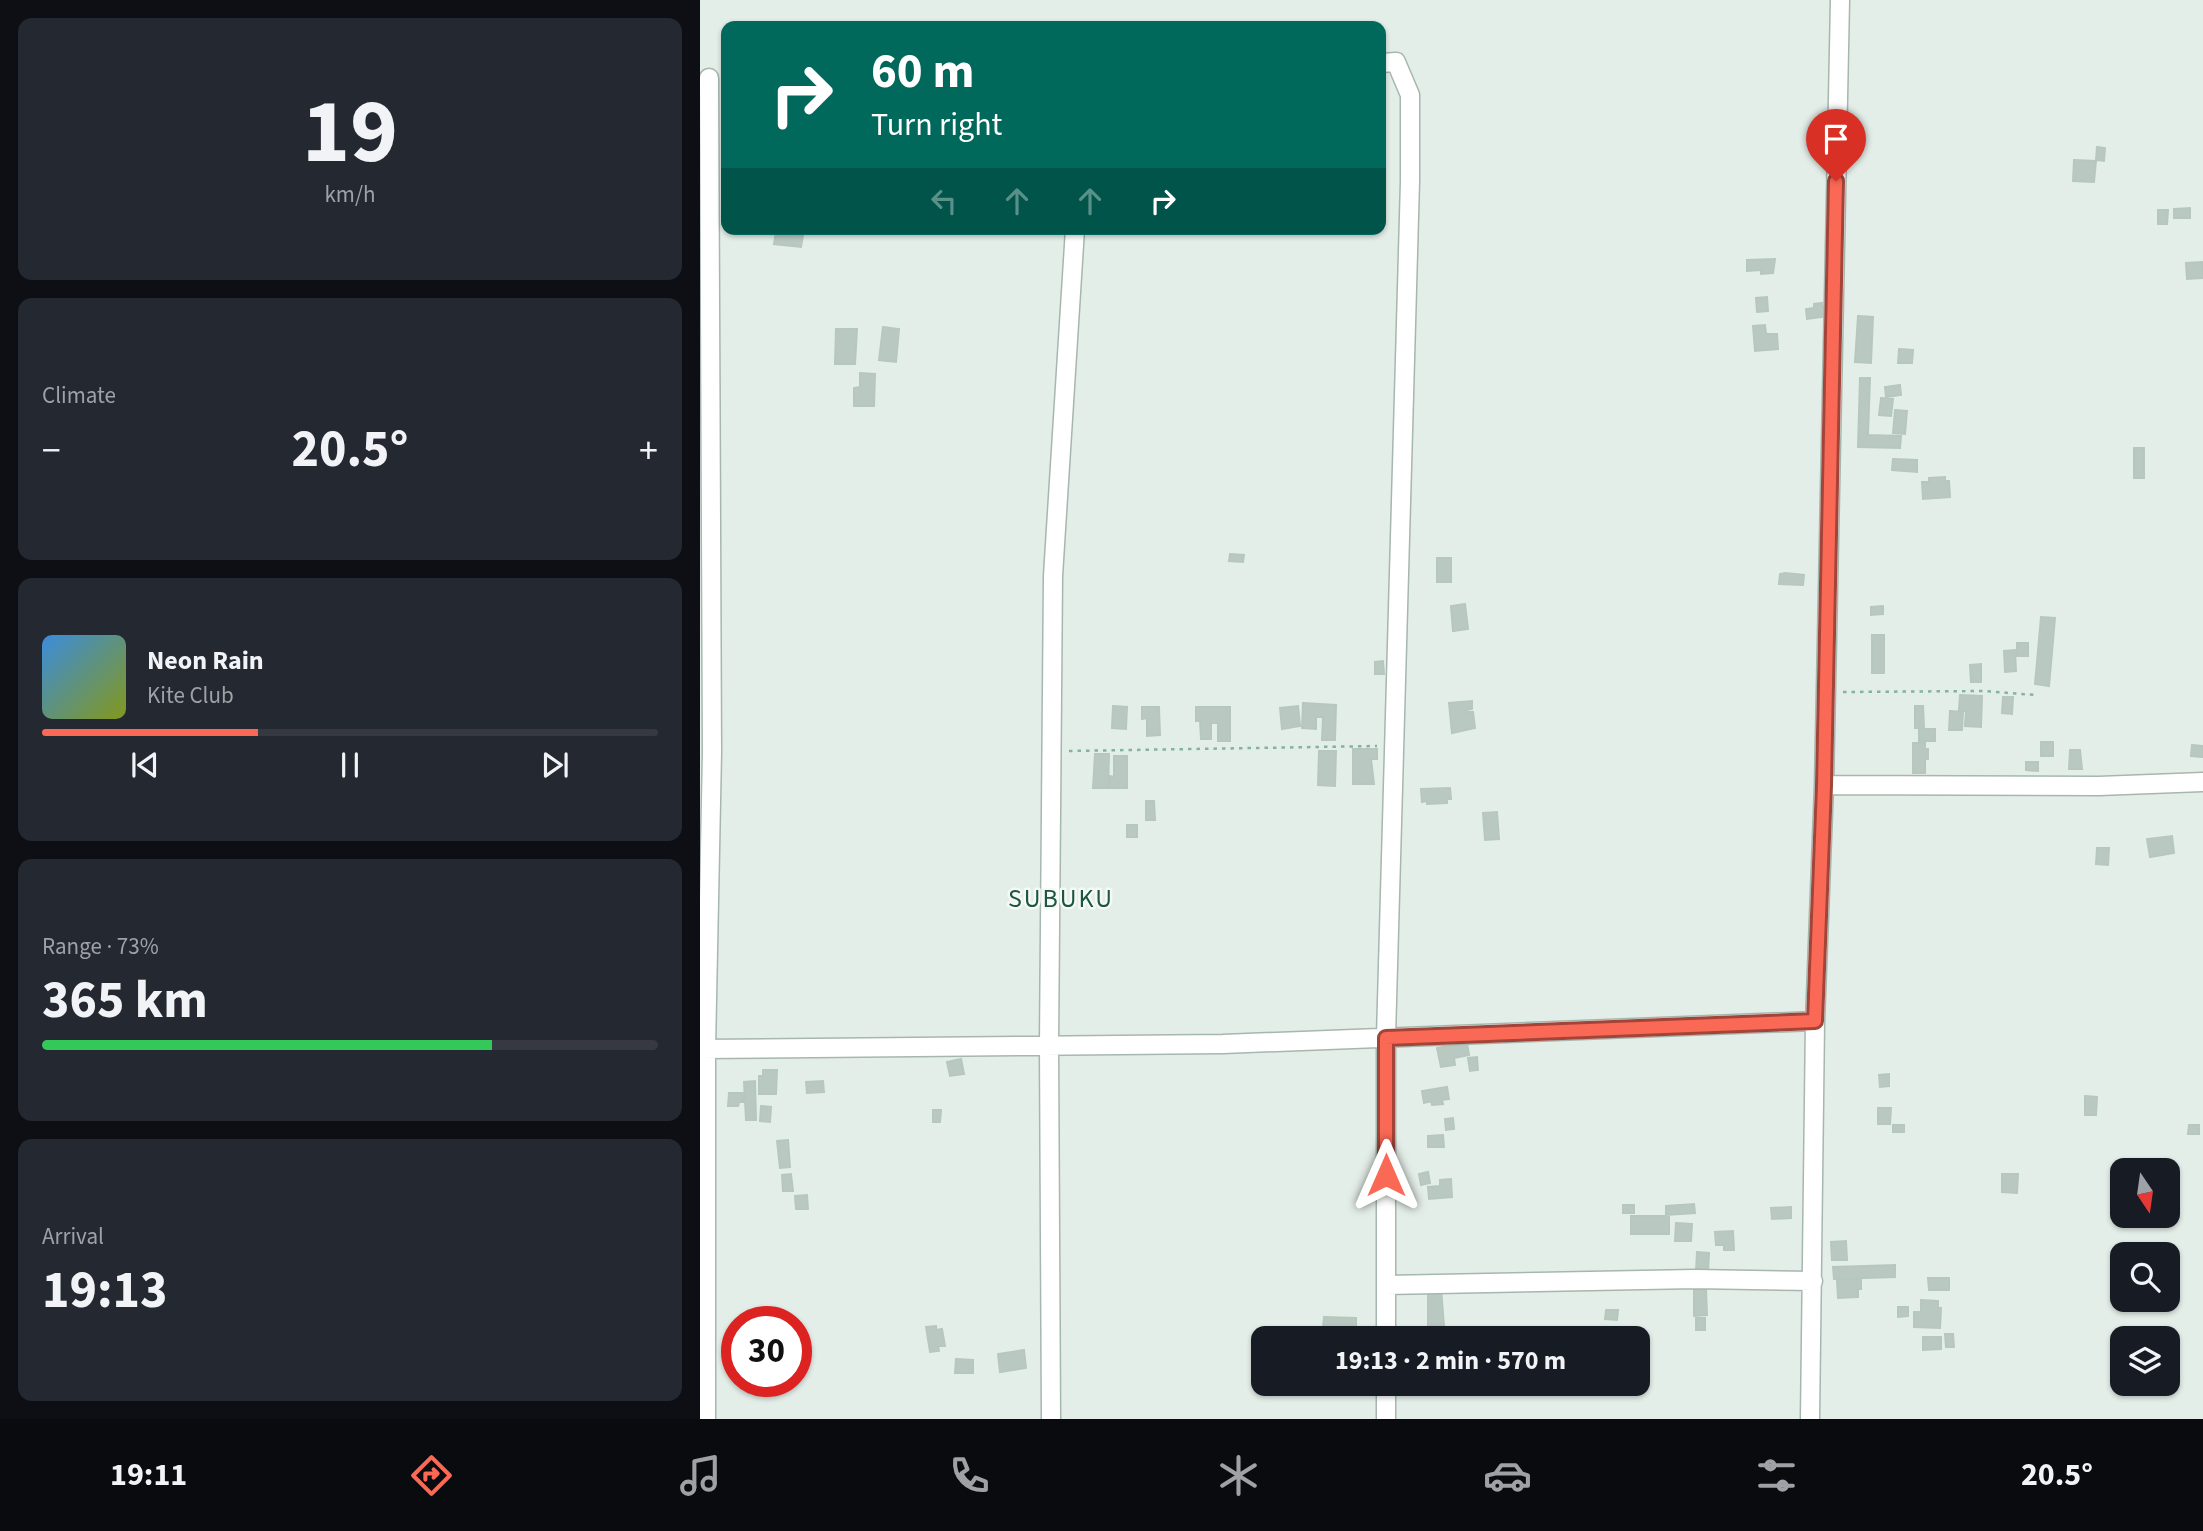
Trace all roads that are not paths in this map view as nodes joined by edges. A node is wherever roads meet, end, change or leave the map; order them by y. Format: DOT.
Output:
graph roads {
  1 [pos="1840,0"];
  2 [pos="1386,63"];
  3 [pos="712,78"];
  4 [pos="1075,235"];
  5 [pos="2203,782"];
  6 [pos="1824,785"];
  7 [pos="1815,1021"];
  8 [pos="1386,1038"];
  9 [pos="1049,1045"];
  10 [pos="703,1049"];
  11 [pos="1813,1281"];
  12 [pos="1386,1285"];
  13 [pos="1386,1326"];
  14 [pos="1386,1396"];
  15 [pos="706,1419"];
  16 [pos="1051,1419"];
  17 [pos="1386,1419"];
  18 [pos="1810,1419"];
  1 -- 6 [label="street"];
  2 -- 8 [label="street"];
  3 -- 10 [label="street"];
  4 -- 9 [label="street"];
  5 -- 6 [label="street"];
  6 -- 7 [label="street"];
  7 -- 8 [label="street"];
  7 -- 11 [label="street"];
  8 -- 9 [label="street"];
  8 -- 12 [label="street"];
  9 -- 10 [label="street"];
  9 -- 16 [label="street"];
  10 -- 15 [label="street"];
  11 -- 12 [label="street"];
  11 -- 18 [label="street"];
  12 -- 13 [label="street"];
  14 -- 17 [label="street"];
}
